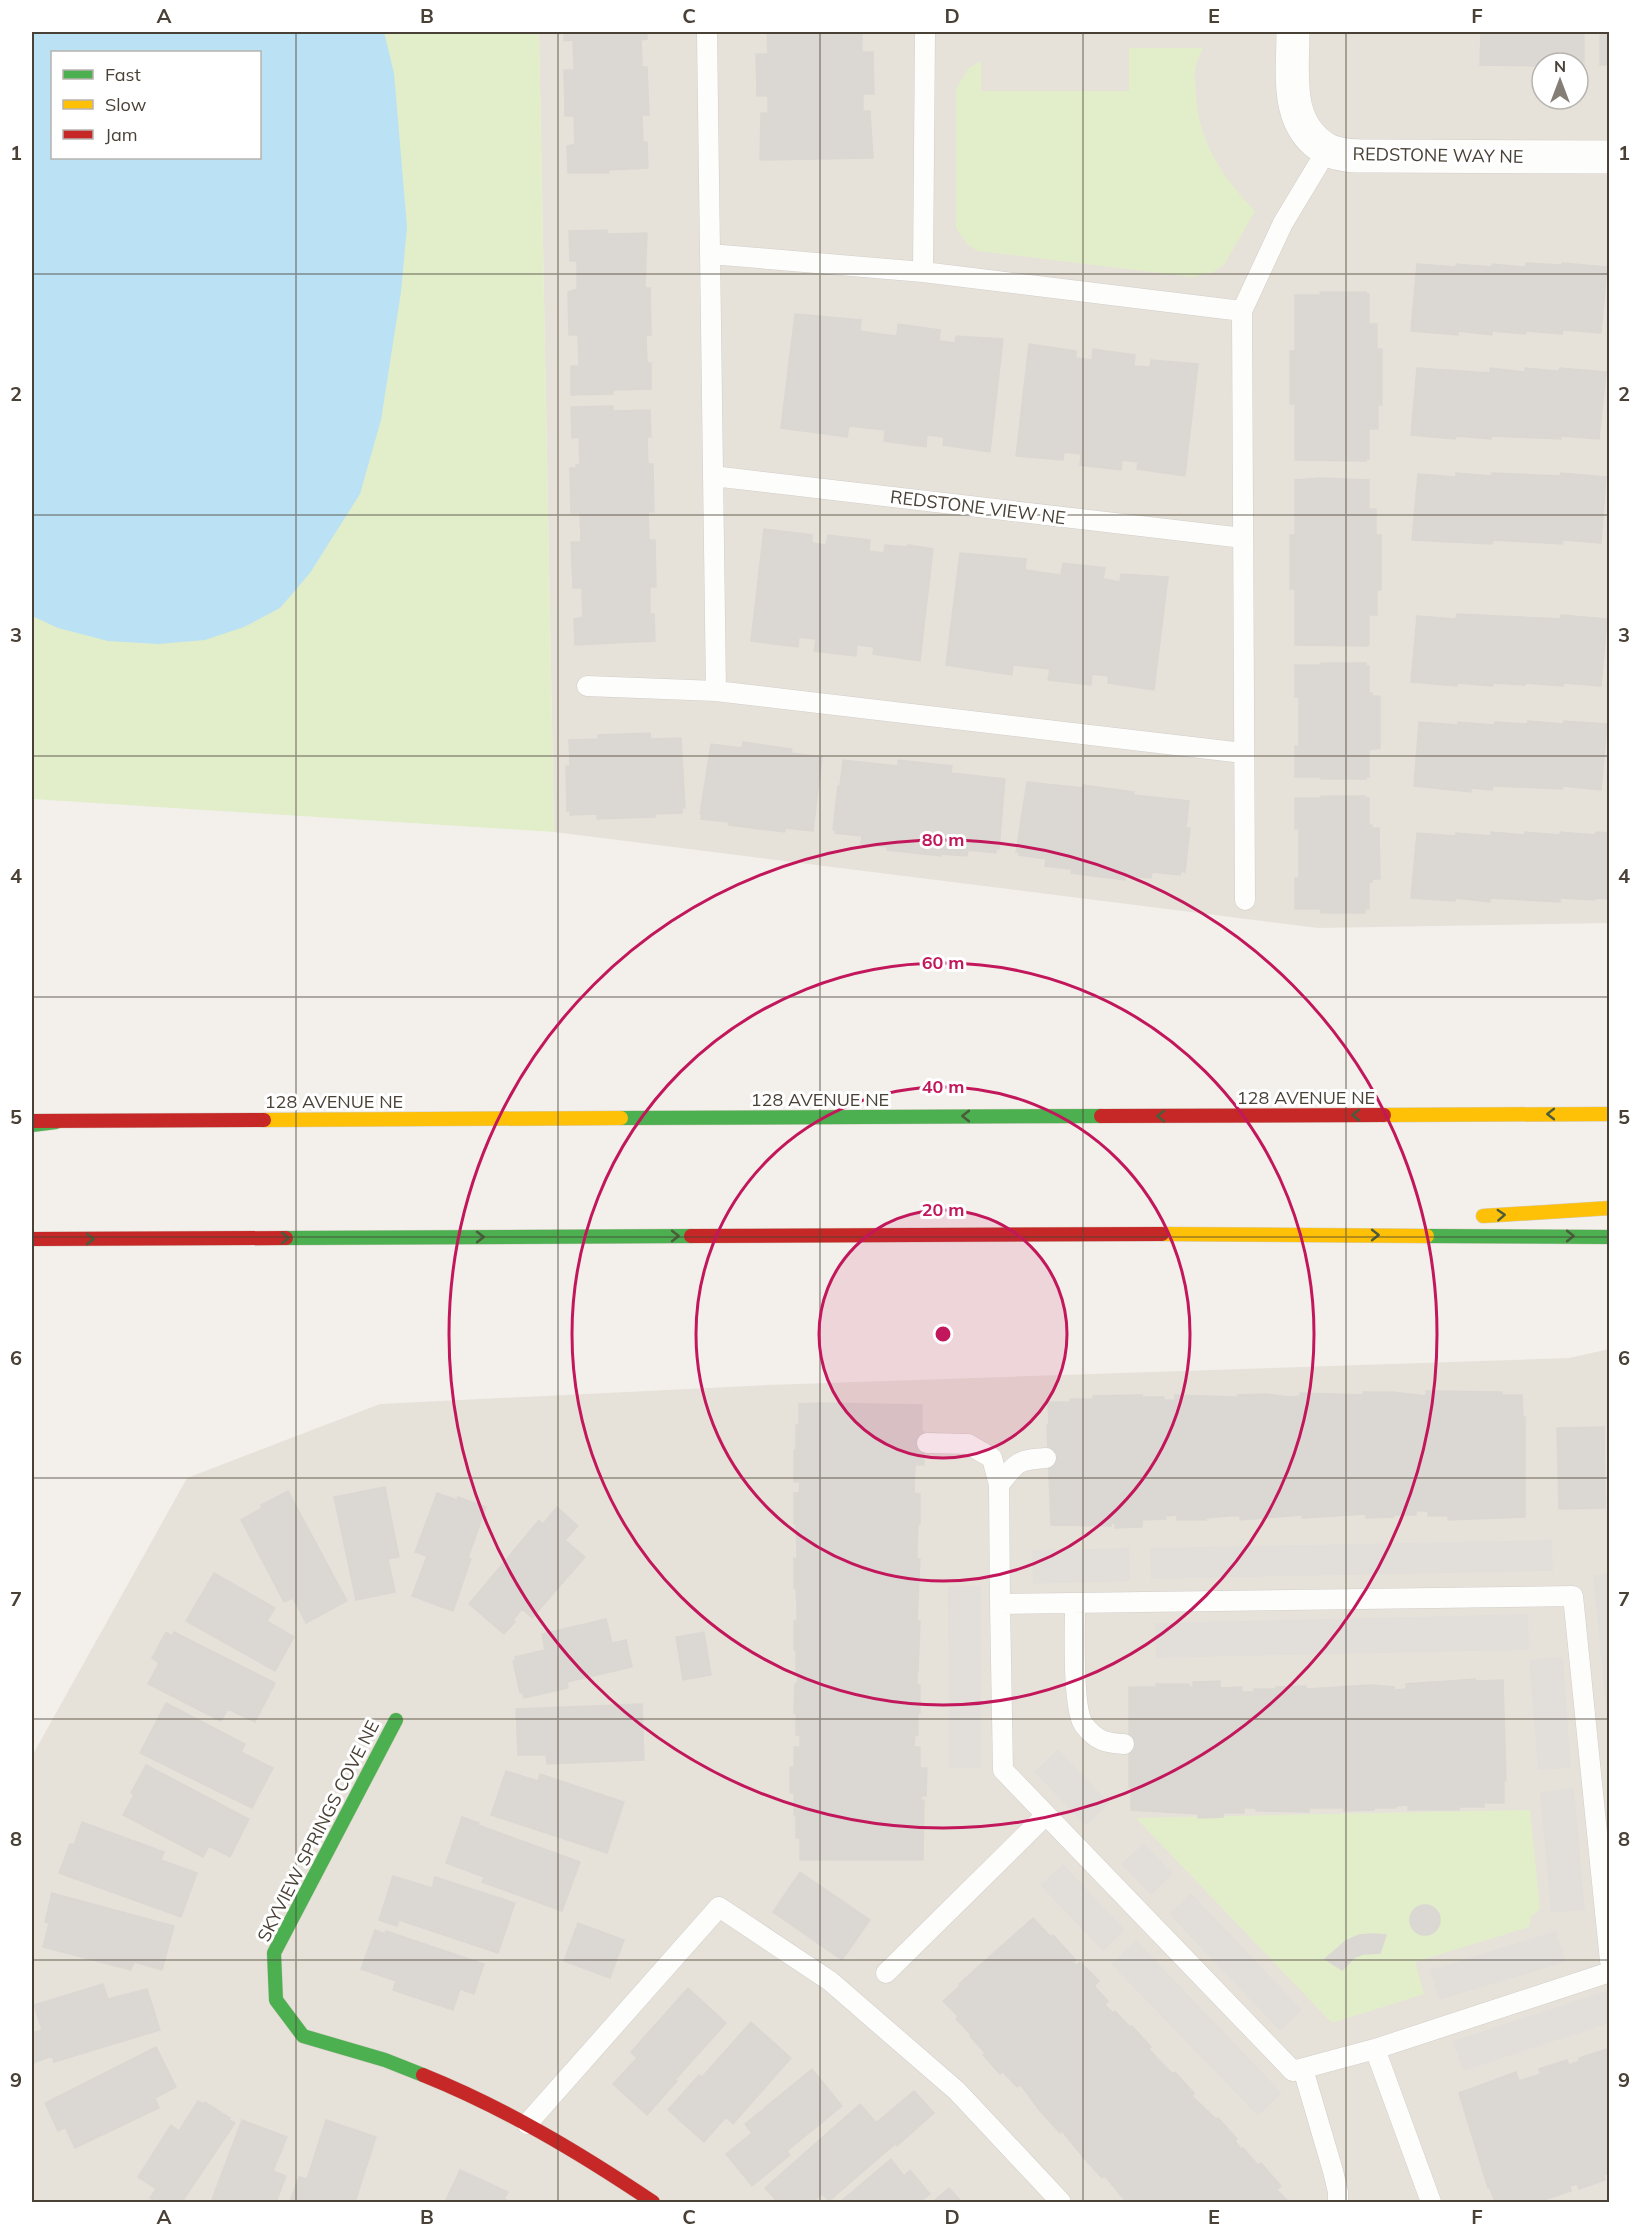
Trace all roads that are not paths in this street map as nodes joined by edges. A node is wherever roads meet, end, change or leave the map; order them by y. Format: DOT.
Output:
graph roads {
  1 [pos="707,32"];
  2 [pos="925,32"];
  3 [pos="1293,32"];
  4 [pos="1327,150"];
  5 [pos="1610,157"];
  6 [pos="710,254"];
  7 [pos="923,272"];
  8 [pos="1242,311"];
  9 [pos="713,476"];
  10 [pos="1243,538"];
  11 [pos="587,686"];
  12 [pos="716,691"];
  13 [pos="1243,753"];
  14 [pos="1245,900"];
  15 [pos="1610,1114"];
  16 [pos="32,1122"];
  17 [pos="1610,1208"];
  18 [pos="1467,1217"];
  19 [pos="1384,1222"];
  20 [pos="1170,1234"];
  21 [pos="1610,1237"];
  22 [pos="32,1239"];
  23 [pos="927,1443"];
  24 [pos="1046,1458"];
  25 [pos="999,1485"];
  26 [pos="1000,1604"];
  27 [pos="1075,1604"];
  28 [pos="396,1720"];
  29 [pos="1124,1744"];
  30 [pos="1046,1815"];
  31 [pos="1609,1941"];
  32 [pos="1610,1961"];
  33 [pos="1610,1972"];
  34 [pos="886,1973"];
  35 [pos="1376,2049"];
  36 [pos="1303,2069"];
  37 [pos="527,2124"];
  38 [pos="647,2201"];
  39 [pos="1061,2202"];
  40 [pos="1338,2202"];
  41 [pos="1431,2202"];
  1 -- 6 [label="lane"];
  2 -- 7 [label="lane"];
  3 -- 4 [label="street, REDSTONE WAY NE"];
  4 -- 5 [label="street, REDSTONE WAY NE"];
  4 -- 8 [label="lane"];
  6 -- 7 [label="lane"];
  6 -- 9 [label="lane"];
  7 -- 8 [label="lane"];
  8 -- 10 [label="lane"];
  9 -- 10 [label="lane, REDSTONE VIEW NE"];
  9 -- 12 [label="lane"];
  10 -- 13 [label="lane"];
  11 -- 12 [label="lane"];
  12 -- 13 [label="lane"];
  13 -- 14 [label="lane"];
  15 -- 16 [label="main road, 128 AVENUE NE, one-way"];
  18 -- 17 [label="main road, one-way"];
  19 -- 20 [label="main road"];
  20 -- 21 [label="main road, one-way"];
  22 -- 20 [label="main road, one-way"];
  23 -- 25 [label="lane"];
  24 -- 25 [label="lane"];
  25 -- 26 [label="lane"];
  26 -- 27 [label="lane"];
  26 -- 30 [label="lane"];
  27 -- 29 [label="lane"];
  27 -- 31 [label="lane"];
  28 -- 37 [label="main road, SKYVIEW SPRINGS COVE NE"];
  30 -- 34 [label="lane"];
  30 -- 36 [label="lane"];
  31 -- 32 [label="lane"];
  33 -- 35 [label="lane"];
  35 -- 36 [label="lane"];
  35 -- 41 [label="lane"];
  36 -- 40 [label="lane"];
  37 -- 38 [label="main road, SKYVIEW SPRINGS COVE NE"];
  37 -- 39 [label="lane"];
}
